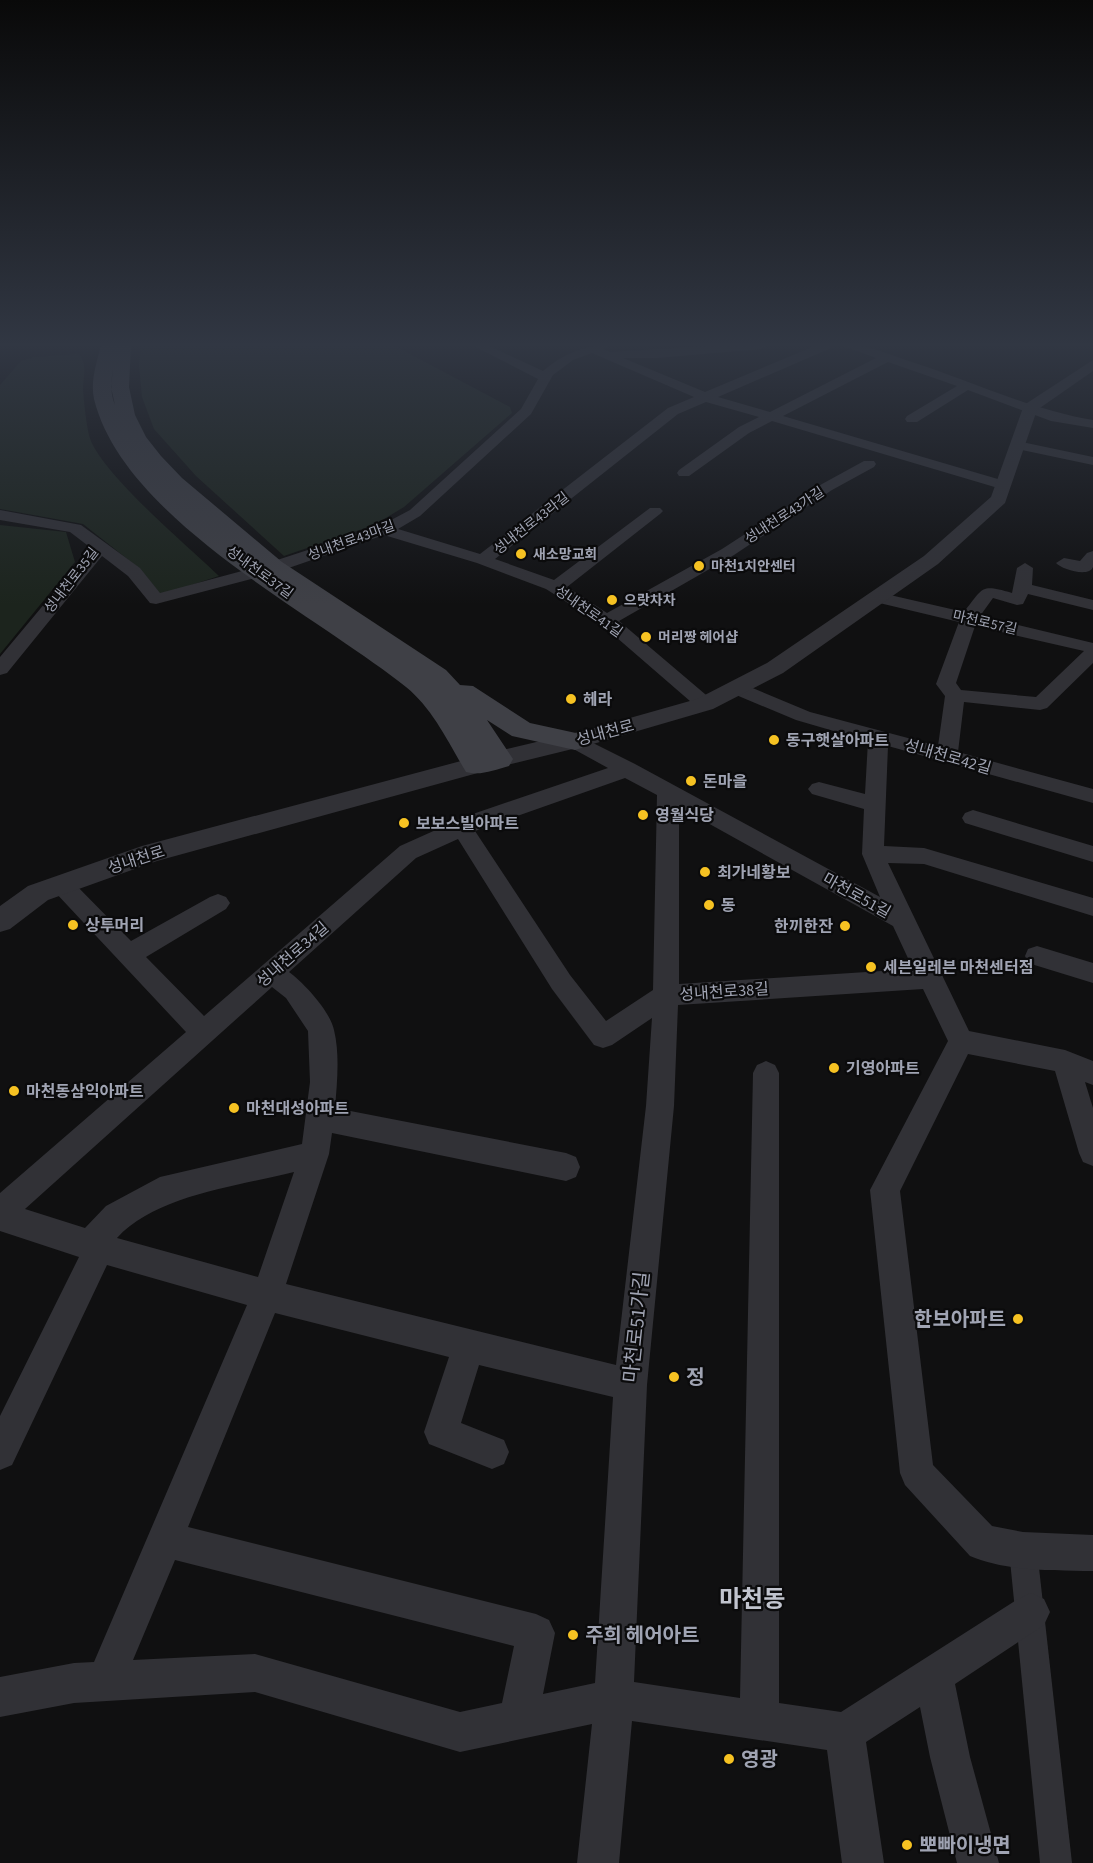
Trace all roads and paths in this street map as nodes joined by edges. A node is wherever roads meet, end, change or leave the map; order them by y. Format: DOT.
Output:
graph roads {
  1 [pos="116,432"];
  2 [pos="134,432"];
  3 [pos="503,432"];
  4 [pos="646,432"];
  5 [pos="741,432"];
  6 [pos="820,432"];
  7 [pos="1022,432"];
  8 [pos="1017,445"];
  9 [pos="1093,461"];
  10 [pos="869,464"];
  11 [pos="684,473"];
  12 [pos="1004,485"];
  13 [pos="655,511"];
  14 [pos="0,515"];
  15 [pos="384,530"];
  16 [pos="101,546"];
  17 [pos="1093,556"];
  18 [pos="483,560"];
  19 [pos="1064,563"];
  20 [pos="1025,568"];
  21 [pos="265,570"];
  22 [pos="556,587"];
  23 [pos="1023,588"];
  24 [pos="878,597"];
  25 [pos="1093,605"];
  26 [pos="969,618"];
  27 [pos="607,620"];
  28 [pos="1093,648"];
  29 [pos="1093,653"];
  30 [pos="0,669"];
  31 [pos="451,688"];
  32 [pos="736,688"];
  33 [pos="955,695"];
  34 [pos="705,704"];
  35 [pos="878,737"];
  36 [pos="575,741"];
  37 [pos="947,756"];
  38 [pos="487,762"];
  39 [pos="628,769"];
  40 [pos="819,789"];
  41 [pos="668,792"];
  42 [pos="1093,796"];
  43 [pos="875,804"];
  44 [pos="973,818"];
  45 [pos="462,828"];
  46 [pos="873,854"];
  47 [pos="1093,854"];
  48 [pos="62,885"];
  49 [pos="218,903"];
  50 [pos="1093,907"];
  51 [pos="902,920"];
  52 [pos="0,921"];
  53 [pos="128,954"];
  54 [pos="1037,956"];
  55 [pos="271,973"];
  56 [pos="1093,973"];
  57 [pos="930,978"];
  58 [pos="666,995"];
  59 [pos="203,1033"];
  60 [pos="961,1041"];
  61 [pos="1065,1062"];
  62 [pos="766,1073"];
  63 [pos="1093,1073"];
  64 [pos="320,1118"];
  65 [pos="1093,1153"];
  66 [pos="315,1154"];
  67 [pos="566,1167"];
  68 [pos="0,1214"];
  69 [pos="94,1248"];
  70 [pos="267,1295"];
  71 [pos="469,1345"];
  72 [pos="630,1385"];
  73 [pos="0,1452"];
  74 [pos="492,1452"];
  75 [pos="165,1539"];
  76 [pos="1023,1550"];
  77 [pos="1093,1553"];
  78 [pos="1031,1612"];
  79 [pos="933,1675"];
  80 [pos="105,1682"];
  81 [pos="0,1697"];
  82 [pos="614,1699"];
  83 [pos="518,1720"];
  84 [pos="759,1720"];
  85 [pos="844,1733"];
  86 [pos="598,1863"];
  87 [pos="863,1863"];
  88 [pos="978,1863"];
  89 [pos="1056,1863"];
  1 -- 21 [label="main road, 성내천로37길"];
  2 -- 21 [label="main road, 성내천로37길"];
  3 -- 15 [label="street, 성내천로43마길"];
  4 -- 18 [label="street, 성내천로43라길"];
  5 -- 11 [label="street"];
  6 -- 12 [label="street"];
  7 -- 8 [label="street, 성내천로"];
  8 -- 9 [label="street"];
  8 -- 12 [label="street, 성내천로"];
  10 -- 27 [label="street, 성내천로43가길"];
  12 -- 24 [label="street, 성내천로"];
  13 -- 22 [label="street"];
  14 -- 16 [label="street, 성내천로35길"];
  15 -- 18 [label="street, 성내천로41길"];
  15 -- 21 [label="street, 성내천로43마길"];
  16 -- 21 [label="street, 성내천로43마길"];
  16 -- 30 [label="street, 성내천로35길"];
  17 -- 19 [label="street"];
  18 -- 22 [label="street, 성내천로41길"];
  20 -- 23 [label="street"];
  21 -- 31 [label="main road, 성내천로37길"];
  21 -- 38 [label="main road, 성내천로37길"];
  22 -- 27 [label="street, 성내천로41길"];
  23 -- 25 [label="street"];
  23 -- 26 [label="street"];
  24 -- 26 [label="street, 마천로57길"];
  24 -- 32 [label="street, 성내천로"];
  26 -- 28 [label="street, 마천로57길"];
  26 -- 33 [label="street"];
  27 -- 34 [label="street, 성내천로41길"];
  29 -- 33 [label="street"];
  31 -- 36 [label="main road"];
  31 -- 38 [label="main road, 성내천로37길"];
  32 -- 34 [label="street, 성내천로"];
  32 -- 35 [label="street, 성내천로42길"];
  33 -- 37 [label="street"];
  34 -- 36 [label="street, 성내천로"];
  35 -- 37 [label="street, 성내천로42길"];
  35 -- 43 [label="street"];
  36 -- 38 [label="street, 성내천로"];
  36 -- 39 [label="street, 마천로51길"];
  37 -- 42 [label="street, 성내천로42길"];
  38 -- 48 [label="street, 성내천로"];
  39 -- 41 [label="street, 마천로51길"];
  39 -- 45 [label="street, 성내천로34길"];
  40 -- 43 [label="street"];
  41 -- 51 [label="street, 마천로51길"];
  41 -- 58 [label="street, 마천로51가길"];
  43 -- 46 [label="street"];
  44 -- 47 [label="street"];
  45 -- 55 [label="street, 성내천로34길"];
  45 -- 58 [label="street, 성내천로38길"];
  46 -- 50 [label="street"];
  46 -- 51 [label="street"];
  48 -- 52 [label="street, 성내천로"];
  48 -- 53 [label="street"];
  49 -- 53 [label="street"];
  51 -- 57 [label="street, 마천로51길"];
  53 -- 59 [label="street"];
  54 -- 56 [label="street"];
  55 -- 59 [label="street, 성내천로34길"];
  55 -- 64 [label="street"];
  57 -- 58 [label="street, 성내천로38길"];
  57 -- 60 [label="street, 마천로51길"];
  58 -- 72 [label="street, 마천로51가길"];
  59 -- 68 [label="street, 성내천로34길"];
  60 -- 61 [label="street"];
  60 -- 76 [label="street"];
  61 -- 63 [label="street"];
  61 -- 65 [label="street"];
  62 -- 84 [label="street"];
  64 -- 66 [label="street"];
  64 -- 67 [label="street"];
  66 -- 69 [label="street"];
  66 -- 70 [label="street"];
  68 -- 69 [label="street"];
  69 -- 70 [label="street"];
  69 -- 73 [label="street"];
  70 -- 71 [label="street"];
  70 -- 75 [label="street"];
  71 -- 72 [label="street"];
  71 -- 74 [label="street"];
  72 -- 82 [label="street, 마천로51가길"];
  75 -- 80 [label="street"];
  75 -- 83 [label="street"];
  76 -- 77 [label="street"];
  76 -- 78 [label="street"];
  78 -- 79 [label="street"];
  78 -- 89 [label="street"];
  79 -- 85 [label="street"];
  79 -- 88 [label="street"];
  80 -- 81 [label="street"];
  80 -- 83 [label="street"];
  82 -- 83 [label="street"];
  82 -- 84 [label="street"];
  82 -- 86 [label="street, 마천로51가길"];
  84 -- 85 [label="street"];
  85 -- 87 [label="street"];
}
